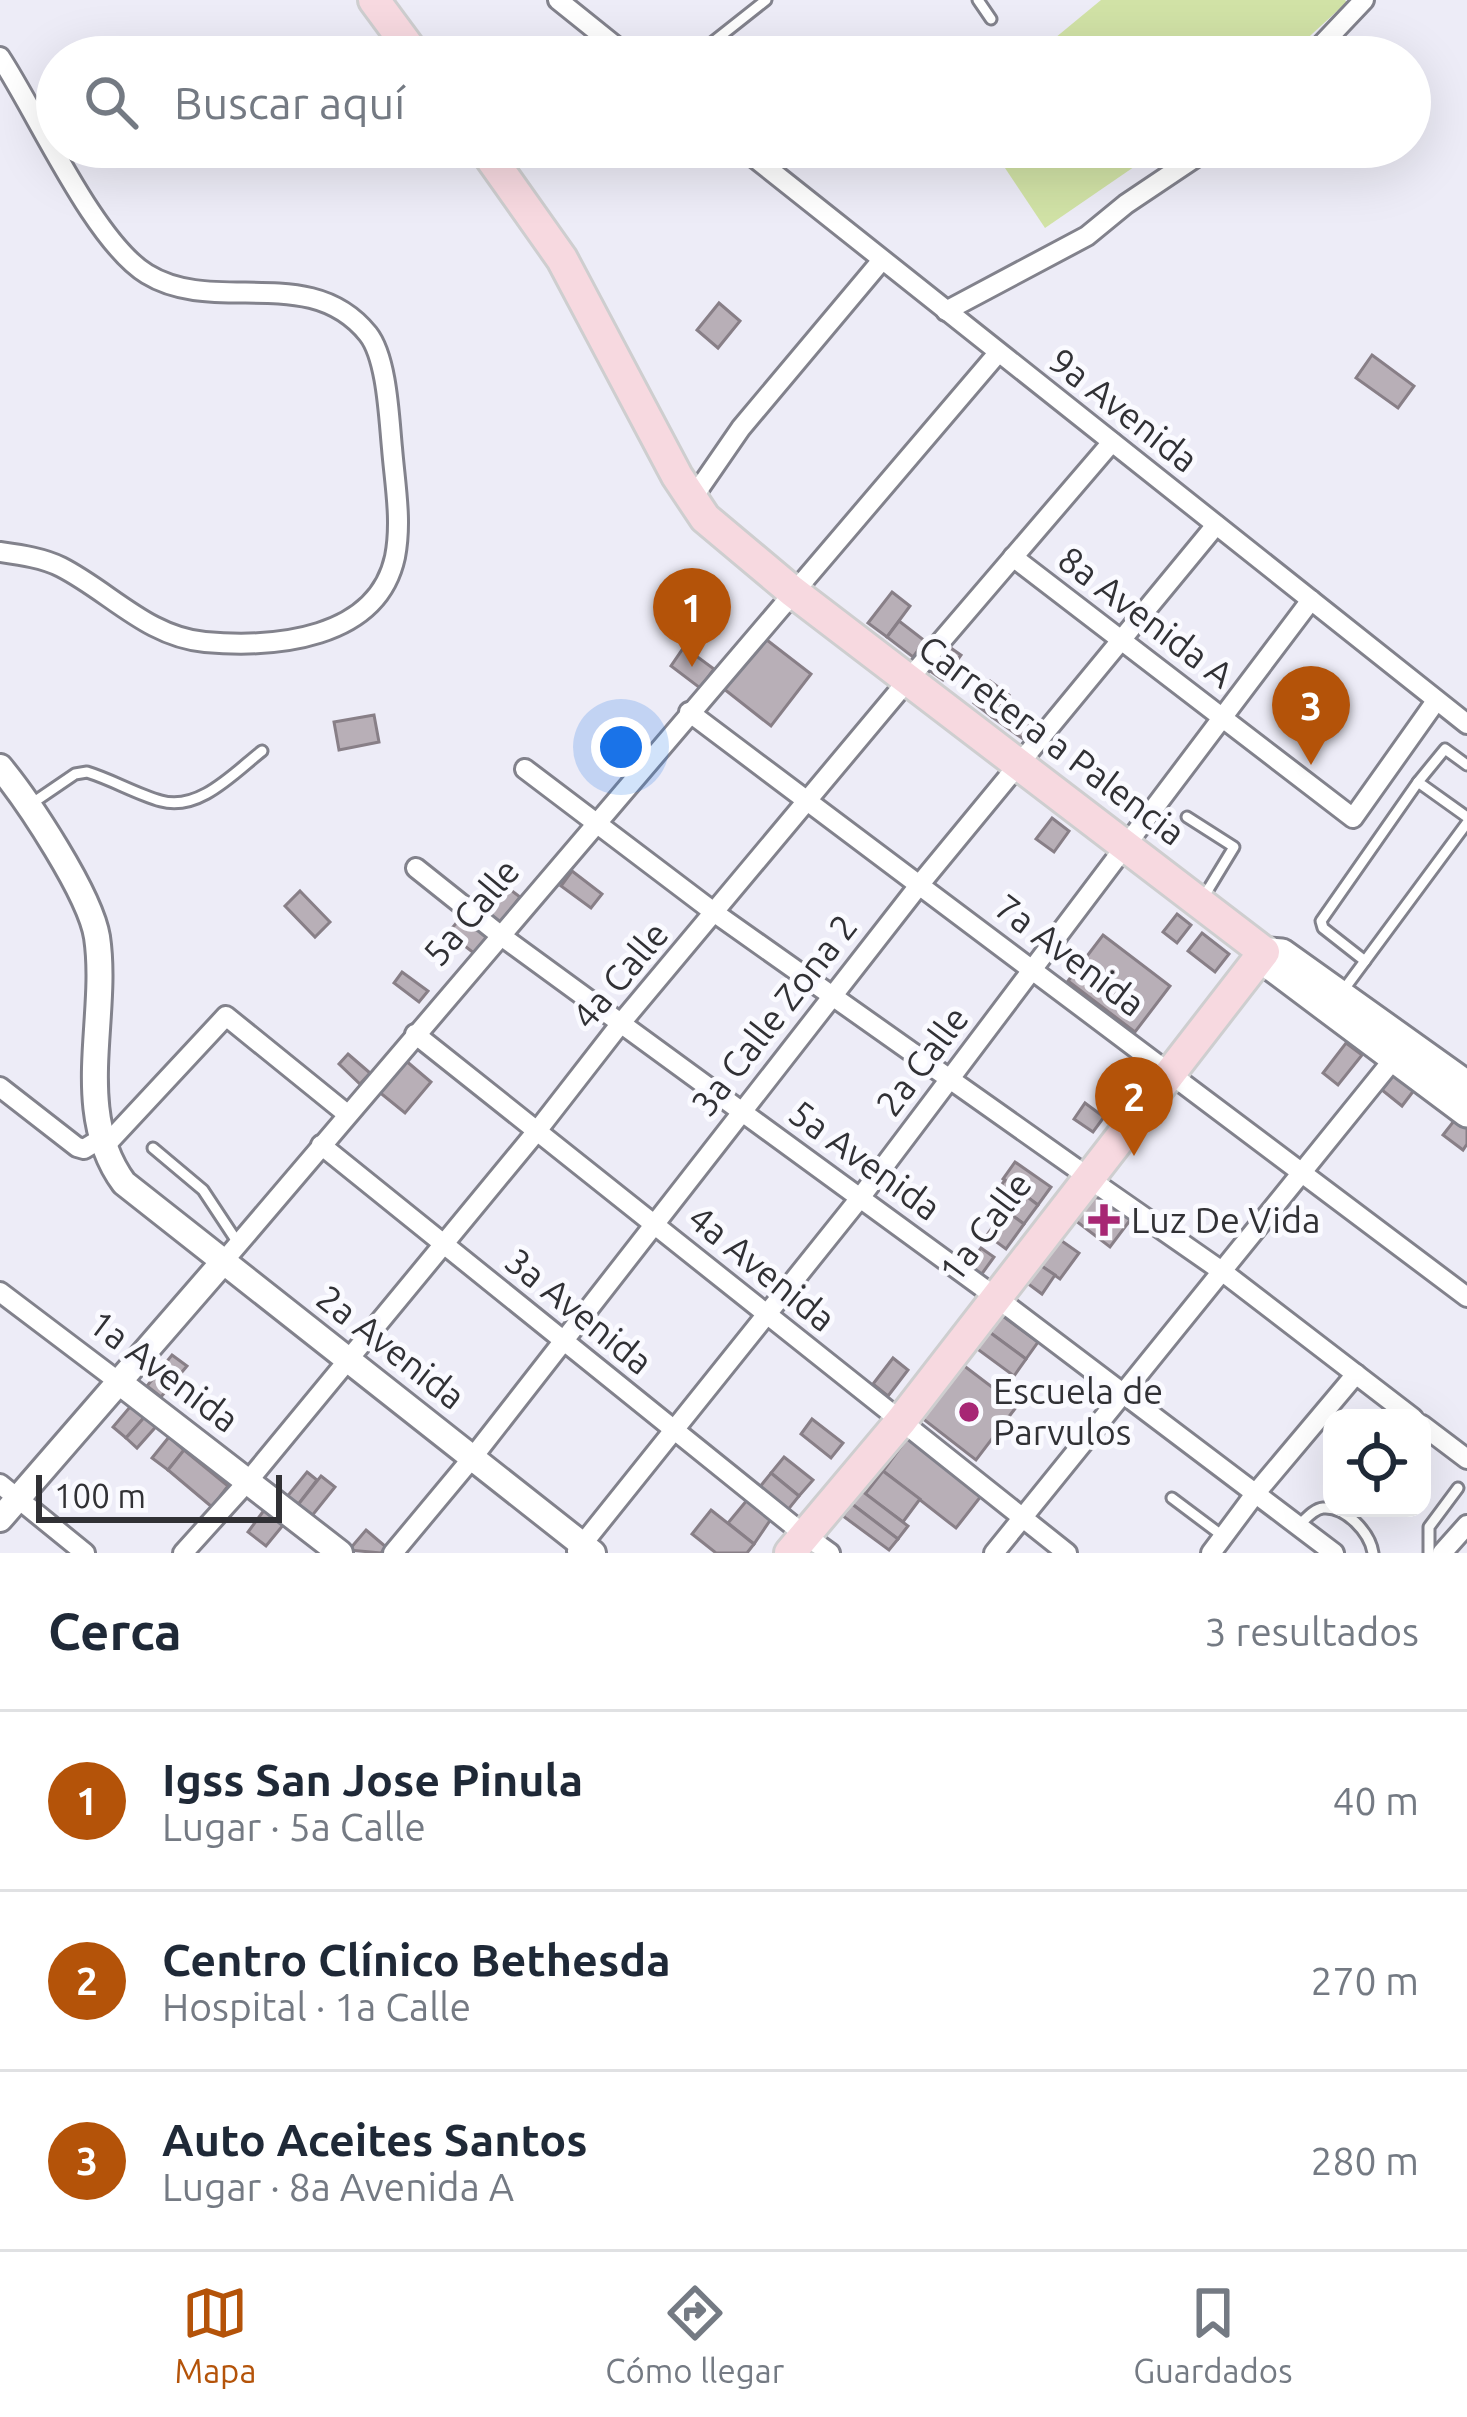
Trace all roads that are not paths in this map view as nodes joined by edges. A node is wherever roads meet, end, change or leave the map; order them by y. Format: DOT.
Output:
graph roads {
  1 [pos="374,0"];
  2 [pos="558,0"];
  3 [pos="766,0"];
  4 [pos="978,0"];
  5 [pos="1364,0"];
  6 [pos="991,19"];
  7 [pos="401,36"];
  8 [pos="603,36"];
  9 [pos="721,36"];
  10 [pos="1330,36"];
  11 [pos="0,57"];
  12 [pos="36,118"];
  13 [pos="66,168"];
  14 [pos="498,168"];
  15 [pos="767,168"];
  16 [pos="1180,168"];
  17 [pos="882,260"];
  18 [pos="946,311"];
  19 [pos="998,352"];
  20 [pos="1112,442"];
  21 [pos="692,499"];
  22 [pos="1216,525"];
  23 [pos="0,552"];
  24 [pos="1013,557"];
  25 [pos="792,591"];
  26 [pos="1311,600"];
  27 [pos="1122,641"];
  28 [pos="908,680"];
  29 [pos="1436,701"];
  30 [pos="689,712"];
  31 [pos="1222,717"];
  32 [pos="1467,724"];
  33 [pos="262,751"];
  34 [pos="1467,765"];
  35 [pos="1021,766"];
  36 [pos="0,767"];
  37 [pos="525,769"];
  38 [pos="1418,782"];
  39 [pos="806,802"];
  40 [pos="27,808"];
  41 [pos="1187,817"];
  42 [pos="1467,820"];
  43 [pos="594,823"];
  44 [pos="1125,845"];
  45 [pos="416,868"];
  46 [pos="920,884"];
  47 [pos="1200,903"];
  48 [pos="715,913"];
  49 [pos="500,934"];
  50 [pos="1258,947"];
  51 [pos="1365,961"];
  52 [pos="1032,968"];
  53 [pos="1341,993"];
  54 [pos="831,995"];
  55 [pos="621,1023"];
  56 [pos="416,1034"];
  57 [pos="1392,1060"];
  58 [pos="1165,1068"];
  59 [pos="950,1079"];
  60 [pos="1467,1085"];
  61 [pos="0,1087"];
  62 [pos="740,1110"];
  63 [pos="1467,1113"];
  64 [pos="347,1114"];
  65 [pos="537,1131"];
  66 [pos="103,1143"];
  67 [pos="322,1144"];
  68 [pos="153,1148"];
  69 [pos="1082,1173"];
  70 [pos="1304,1173"];
  71 [pos="860,1198"];
  72 [pos="654,1224"];
  73 [pos="444,1244"];
  74 [pos="231,1252"];
  75 [pos="1222,1272"];
  76 [pos="992,1294"];
  77 [pos="1467,1297"];
  78 [pos="3,1300"];
  79 [pos="769,1316"];
  80 [pos="563,1340"];
  81 [pos="348,1358"];
  82 [pos="1356,1375"];
  83 [pos="119,1382"];
  84 [pos="1125,1395"];
  85 [pos="1401,1409"];
  86 [pos="897,1418"];
  87 [pos="673,1429"];
  88 [pos="1431,1432"];
  89 [pos="472,1457"];
  90 [pos="1467,1459"];
  91 [pos="249,1480"];
  92 [pos="1458,1487"];
  93 [pos="9,1491"];
  94 [pos="1255,1494"];
  95 [pos="1172,1498"];
  96 [pos="0,1519"];
  97 [pos="1024,1519"];
  98 [pos="1467,1525"];
  99 [pos="1298,1526"];
  100 [pos="1224,1537"];
  101 [pos="805,1542"];
  102 [pos="583,1550"];
  103 [pos="85,1553"];
  104 [pos="183,1553"];
  105 [pos="340,1553"];
  106 [pos="393,1553"];
  107 [pos="774,1553"];
  108 [pos="994,1553"];
  109 [pos="1067,1553"];
  110 [pos="1211,1553"];
  111 [pos="1334,1553"];
  112 [pos="1373,1553"];
  113 [pos="1429,1553"];
  114 [pos="1442,1553"];
  1 -- 7 [label="main road"];
  2 -- 8 [label="street"];
  3 -- 9 [label="lane"];
  4 -- 6 [label="lane"];
  5 -- 10 [label="street"];
  11 -- 12 [label="street"];
  13 -- 23 [label="street"];
  14 -- 21 [label="main road, Carretera a Palencia"];
  15 -- 17 [label="street, 9a Avenida"];
  16 -- 18 [label="street"];
  17 -- 18 [label="street, 9a Avenida"];
  17 -- 21 [label="street"];
  18 -- 19 [label="street, 9a Avenida"];
  19 -- 20 [label="street, 9a Avenida"];
  19 -- 25 [label="street, 5a Calle"];
  20 -- 22 [label="street, 9a Avenida"];
  20 -- 24 [label="street, 4a Calle"];
  21 -- 25 [label="main road, Carretera a Palencia"];
  22 -- 26 [label="street, 9a Avenida"];
  22 -- 27 [label="street, 3a Calle Zona 2"];
  24 -- 27 [label="street, 8a Avenida A"];
  24 -- 28 [label="street, 4a Calle"];
  25 -- 28 [label="main road, Carretera a Palencia"];
  25 -- 30 [label="street, 5a Calle"];
  26 -- 29 [label="street, 9a Avenida"];
  26 -- 31 [label="street, 2a Calle"];
  27 -- 31 [label="street, 8a Avenida A"];
  27 -- 35 [label="street, 3a Calle Zona 2"];
  28 -- 35 [label="main road, Carretera a Palencia"];
  28 -- 39 [label="street, 4a Calle"];
  29 -- 31 [label="street, 8a Avenida A"];
  29 -- 32 [label="street, 9a Avenida"];
  30 -- 39 [label="street, 7a Avenida"];
  30 -- 43 [label="street, 5a Calle"];
  31 -- 44 [label="street, 2a Calle"];
  33 -- 40 [label="lane"];
  34 -- 38 [label="lane"];
  35 -- 44 [label="main road, Carretera a Palencia"];
  35 -- 46 [label="street, 3a Calle Zona 2"];
  36 -- 40 [label="street"];
  37 -- 43 [label="street"];
  38 -- 42 [label="lane"];
  38 -- 51 [label="lane"];
  39 -- 46 [label="street, 7a Avenida"];
  39 -- 48 [label="street, 4a Calle"];
  40 -- 66 [label="street"];
  41 -- 47 [label="lane"];
  42 -- 51 [label="lane"];
  43 -- 48 [label="street"];
  43 -- 49 [label="street, 5a Calle"];
  44 -- 47 [label="main road, Carretera a Palencia"];
  44 -- 52 [label="street, 2a Calle"];
  45 -- 49 [label="street, 5a Avenida"];
  46 -- 52 [label="street, 7a Avenida"];
  46 -- 54 [label="street, 3a Calle Zona 2"];
  47 -- 50 [label="main road, Carretera a Palencia"];
  48 -- 54 [label="street"];
  48 -- 55 [label="street, 4a Calle"];
  49 -- 55 [label="street, 5a Avenida"];
  49 -- 56 [label="street, 5a Calle"];
  50 -- 53 [label="main road"];
  50 -- 57 [label="main road"];
  50 -- 58 [label="main road, 1a Calle"];
  51 -- 53 [label="lane"];
  52 -- 58 [label="street, 7a Avenida"];
  52 -- 59 [label="street, 2a Calle"];
  53 -- 60 [label="main road"];
  54 -- 59 [label="street"];
  54 -- 62 [label="street, 3a Calle Zona 2"];
  55 -- 62 [label="street, 5a Avenida"];
  55 -- 65 [label="street, 4a Calle"];
  56 -- 64 [label="street, 5a Calle"];
  56 -- 65 [label="street, 4a Avenida"];
  57 -- 63 [label="main road"];
  57 -- 70 [label="street"];
  58 -- 69 [label="main road, 1a Calle"];
  58 -- 70 [label="street, 7a Avenida"];
  59 -- 69 [label="street"];
  59 -- 71 [label="street, 2a Calle"];
  61 -- 66 [label="street"];
  62 -- 71 [label="street, 5a Avenida"];
  62 -- 72 [label="street, 3a Calle Zona 2"];
  64 -- 66 [label="street"];
  64 -- 67 [label="street, 5a Calle"];
  65 -- 72 [label="street, 4a Avenida"];
  65 -- 73 [label="street, 4a Calle"];
  66 -- 74 [label="street, 2a Avenida"];
  67 -- 73 [label="street, 3a Avenida"];
  67 -- 74 [label="street, 5a Calle"];
  68 -- 74 [label="lane"];
  69 -- 75 [label="street"];
  69 -- 76 [label="main road, 1a Calle"];
  70 -- 75 [label="street"];
  70 -- 77 [label="street, 7a Avenida"];
  71 -- 76 [label="street, 5a Avenida"];
  71 -- 79 [label="street, 2a Calle"];
  72 -- 79 [label="street, 4a Avenida"];
  72 -- 80 [label="street, 3a Calle Zona 2"];
  73 -- 80 [label="street, 3a Avenida"];
  73 -- 81 [label="street, 4a Calle"];
  74 -- 81 [label="street, 2a Avenida"];
  74 -- 83 [label="street, 5a Calle"];
  75 -- 82 [label="street"];
  75 -- 84 [label="street"];
  76 -- 84 [label="street, 5a Avenida"];
  76 -- 86 [label="main road, 1a Calle"];
  78 -- 83 [label="street, 1a Avenida"];
  79 -- 86 [label="street, 4a Avenida"];
  79 -- 87 [label="street, 2a Calle"];
  80 -- 87 [label="street, 3a Avenida"];
  80 -- 89 [label="street, 3a Calle Zona 2"];
  81 -- 89 [label="street, 2a Avenida"];
  81 -- 91 [label="street, 4a Calle"];
  82 -- 85 [label="street"];
  82 -- 94 [label="street"];
  83 -- 91 [label="street, 1a Avenida"];
  83 -- 93 [label="street, 5a Calle"];
  84 -- 94 [label="street, 5a Avenida"];
  84 -- 97 [label="street"];
  86 -- 97 [label="street, 4a Avenida"];
  86 -- 101 [label="main road, 1a Calle"];
  87 -- 101 [label="street, 3a Avenida"];
  87 -- 102 [label="street, 2a Calle"];
  88 -- 90 [label="street"];
  89 -- 102 [label="street, 2a Avenida"];
  89 -- 106 [label="street, 3a Calle Zona 2"];
  91 -- 104 [label="street, 4a Calle"];
  91 -- 105 [label="street, 1a Avenida"];
  92 -- 113 [label="lane"];
  93 -- 96 [label="street, 5a Calle"];
  93 -- 103 [label="street"];
  94 -- 99 [label="street, 5a Avenida"];
  94 -- 100 [label="street"];
  95 -- 100 [label="lane"];
  97 -- 108 [label="street"];
  97 -- 109 [label="street, 4a Avenida"];
  98 -- 114 [label="street"];
  99 -- 111 [label="street, 5a Avenida"];
  99 -- 112 [label="lane"];
  100 -- 110 [label="street"];
  101 -- 107 [label="main road, 1a Calle"];
}
